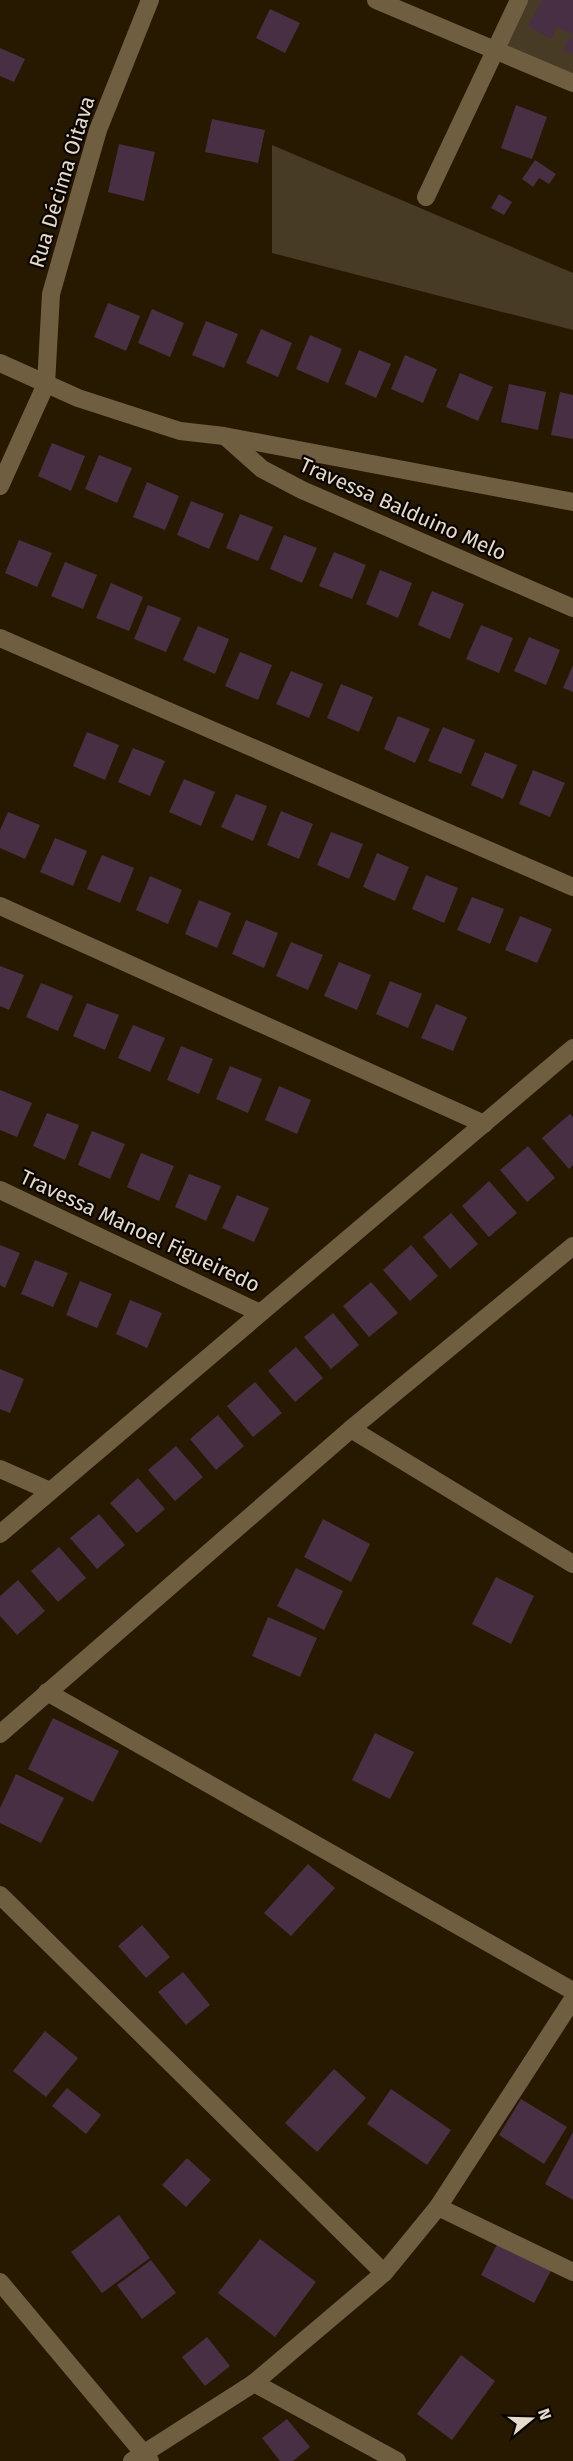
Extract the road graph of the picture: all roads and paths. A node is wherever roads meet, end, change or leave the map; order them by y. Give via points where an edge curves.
1 (150, 0) edge
2 (376, 0) edge
3 (519, 0) edge
4 (498, 49) junction
5 (573, 82) edge
6 (426, 197) dead end
7 (0, 363) edge
8 (46, 384) junction
9 (224, 436) junction
10 (0, 486) edge
11 (573, 502) edge
12 (573, 608) edge
13 (0, 638) edge
14 (573, 887) edge
15 (0, 906) edge
16 (573, 1048) edge
17 (484, 1124) junction
18 (0, 1190) edge
19 (573, 1246) edge
20 (260, 1313) junction
21 (351, 1429) junction
22 (0, 1469) edge
23 (50, 1491) junction
24 (0, 1534) edge
25 (573, 1564) edge
26 (47, 1692) junction
27 (0, 1734) edge
28 (0, 1895) edge
29 (573, 1991) edge
30 (573, 1999) edge
31 (438, 2207) junction
32 (573, 2272) edge
33 (384, 2273) junction
34 (0, 2282) edge
35 (254, 2383) junction
36 (142, 2458) edge
37 (397, 2461) edge

1 - 8 street, Rua Décima Oitava via 98,130 51,294
2 - 4 street
3 - 4 street
4 - 5 street
4 - 6 street
7 - 8 street
8 - 9 street via 180,431
8 - 10 street
9 - 11 street
9 - 12 street, Travessa Balduino Melo via 262,470 302,490
13 - 14 street
15 - 17 street
16 - 17 street
17 - 20 street
18 - 20 street, Travessa Manoel Figueiredo
19 - 21 street
20 - 23 street
21 - 25 street
21 - 26 street
22 - 23 street
23 - 24 street
26 - 27 street
26 - 29 street
28 - 33 street
30 - 31 street
31 - 32 street
31 - 33 street
33 - 35 street
34 - 36 street
35 - 36 street
35 - 37 street

